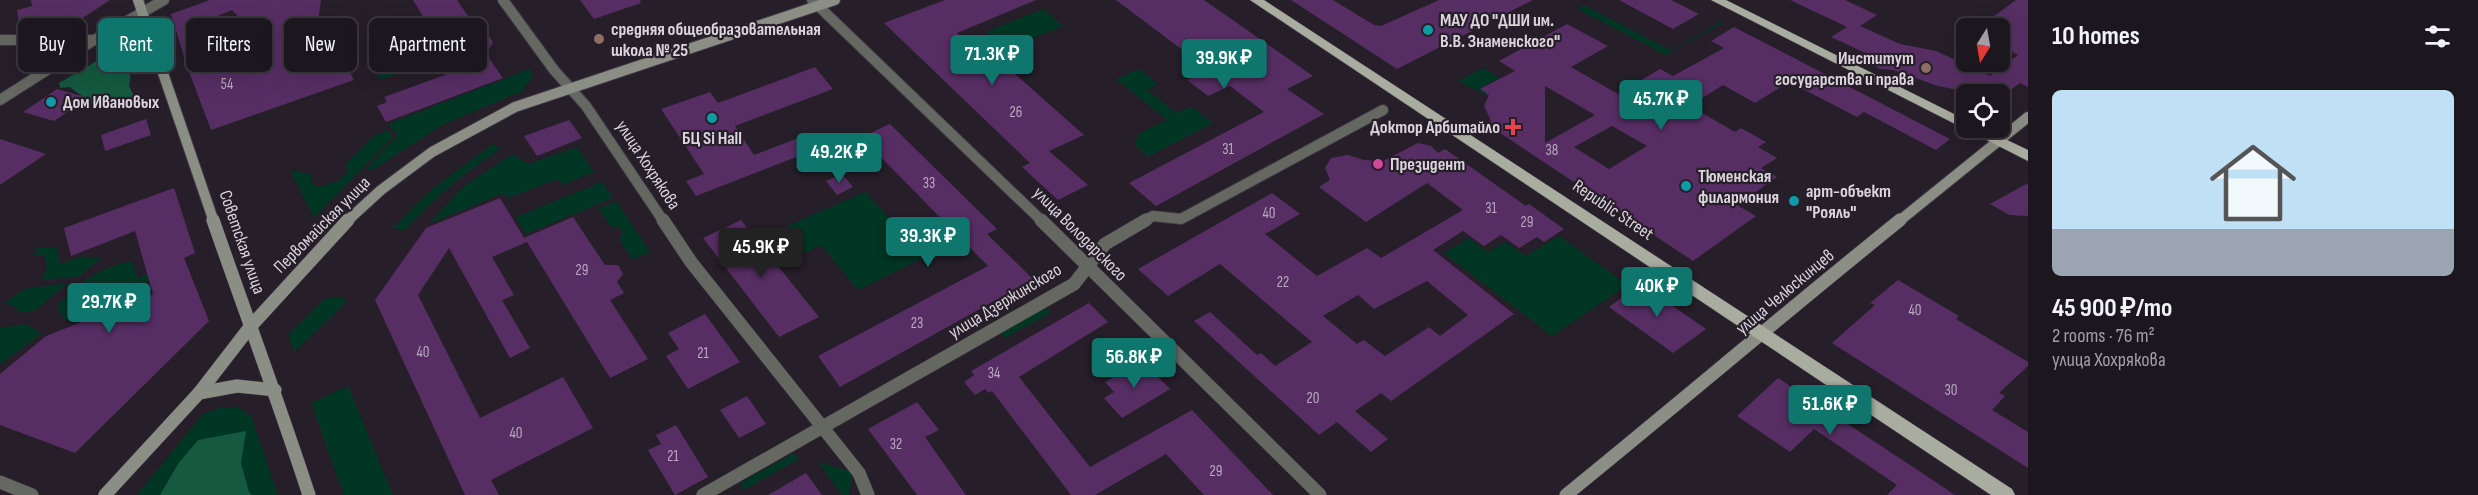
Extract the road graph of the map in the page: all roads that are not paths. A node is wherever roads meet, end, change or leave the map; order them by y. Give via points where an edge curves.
1 (138, 0) edge
2 (164, 0) edge
3 (503, 0) edge
4 (835, 0) edge
5 (1256, 0) edge
6 (1717, 0) edge
7 (815, 3) edge
8 (142, 12) junction
9 (0, 40) edge
10 (94, 40) junction
11 (569, 87) junction
12 (0, 100) edge
13 (1383, 110) dead end
14 (2028, 117) edge
15 (1956, 120) edge
16 (1992, 138) edge
17 (1998, 141) junction
18 (2028, 156) edge
19 (1087, 265) junction
20 (250, 327) junction
21 (1760, 334) junction
22 (275, 390) junction
23 (199, 393) junction
24 (821, 428) junction
25 (0, 482) edge
26 (32, 495) edge
27 (105, 495) edge
28 (309, 495) edge
29 (703, 495) edge
30 (868, 495) edge
31 (1320, 495) edge
32 (1566, 495) edge
33 (2006, 495) edge

1 - 8 street, Советская улица
2 - 8 street
3 - 11 street, улица Хохрякова
4 - 7 street, Первомайская улица
5 - 21 main road, Republic Street
6 - 15 main road
7 - 11 street, Первомайская улица
7 - 19 street, улица Володарского
8 - 10 street
8 - 20 street, Советская улица
9 - 10 street
10 - 12 street
11 - 20 street, Первомайская улица via 487,121 406,170 334,233
11 - 24 street, улица Хохрякова via 586,106 673,238
13 - 19 street, улица Дзержинского via 1181,219 1153,216 1105,244
14 - 17 street, улица Челюскинцев
16 - 17 main road
17 - 18 main road
17 - 21 street, улица Челюскинцев
19 - 24 street, улица Дзержинского via 1074,284
19 - 31 street, улица Володарского
20 - 22 street, Советская улица
20 - 23 street, Первомайская улица
21 - 32 street, улица Челюскинцев
21 - 33 main road, Republic Street
22 - 23 street via 235,385
22 - 28 street, Советская улица
23 - 27 street, Первомайская улица
24 - 29 street, улица Дзержинского
24 - 30 street, улица Хохрякова via 859,473
25 - 26 street

